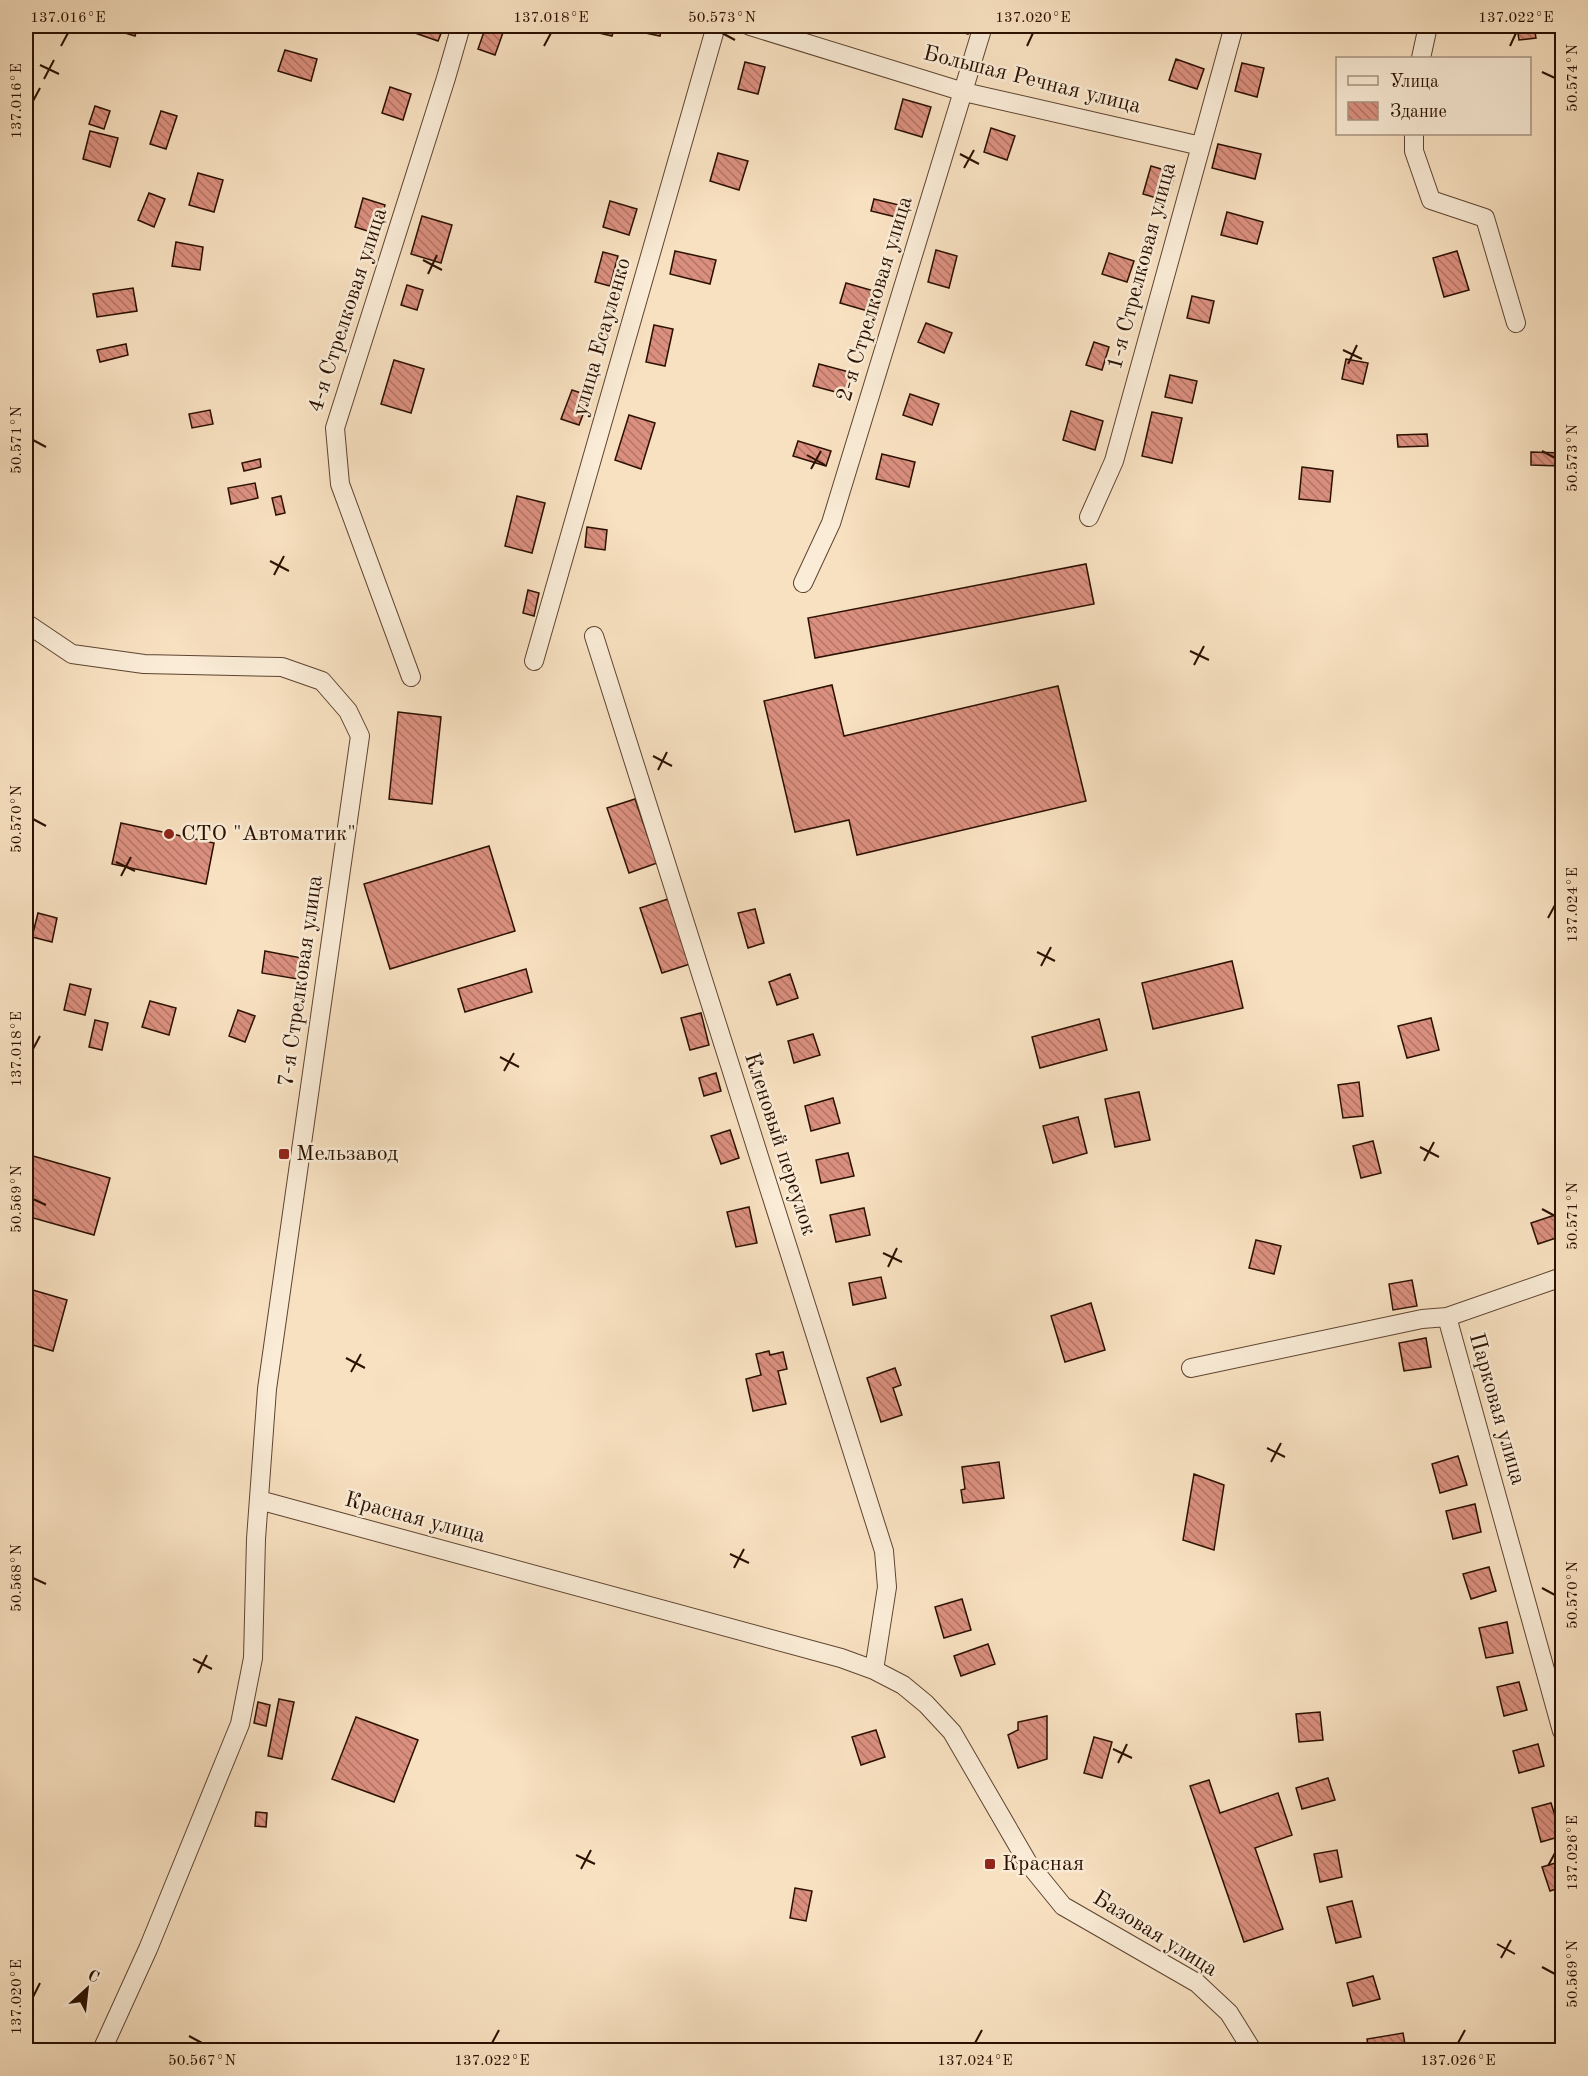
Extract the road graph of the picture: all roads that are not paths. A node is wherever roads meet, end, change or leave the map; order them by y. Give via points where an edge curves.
1 (461, 26) edge
2 (716, 26) edge
3 (750, 26) edge
4 (983, 26) edge
5 (1234, 26) edge
6 (1428, 26) edge
7 (1421, 57) edge
8 (964, 92) junction
9 (1414, 135) edge
10 (1201, 146) junction
11 (1516, 323) dead end
12 (1089, 517) dead end
13 (803, 583) dead end
14 (26, 623) edge
15 (594, 636) dead end
16 (534, 661) dead end
17 (411, 677) dead end
18 (1563, 1277) edge
19 (1447, 1317) junction
20 (1191, 1368) dead end
21 (259, 1500) junction
22 (874, 1670) junction
23 (1563, 1731) edge
24 (1028, 1863) joint
25 (102, 2050) edge
26 (1252, 2050) edge

1 - 17 street, 4-я Стрелковая улица via 335,428 340,484
2 - 16 street, улица Есауленко
3 - 8 street, Большая Речная улица
4 - 8 street, 2-я Стрелковая улица
5 - 10 street, 1-я Стрелковая улица
6 - 7 street
8 - 10 street, Большая Речная улица
8 - 13 street, 2-я Стрелковая улица via 831,523
9 - 11 street via 1414,151 1431,200 1485,218
10 - 12 street, 1-я Стрелковая улица via 1114,461
14 - 21 street, 7-я Стрелковая улица via 72,654 144,663 282,668 322,681 348,711 360,736 267,1389
15 - 22 street, Кленовый переулок via 884,1551 887,1587
18 - 19 street
19 - 20 street, Парковая улица via 1422,1318
19 - 23 street, Парковая улица
21 - 22 street, Красная улица via 830,1654
21 - 25 street via 253,1658 240,1724
22 - 24 street, Красная улица via 903,1685 952,1731
24 - 26 street, Базовая улица via 1063,1906 1197,1983 1228,2013

